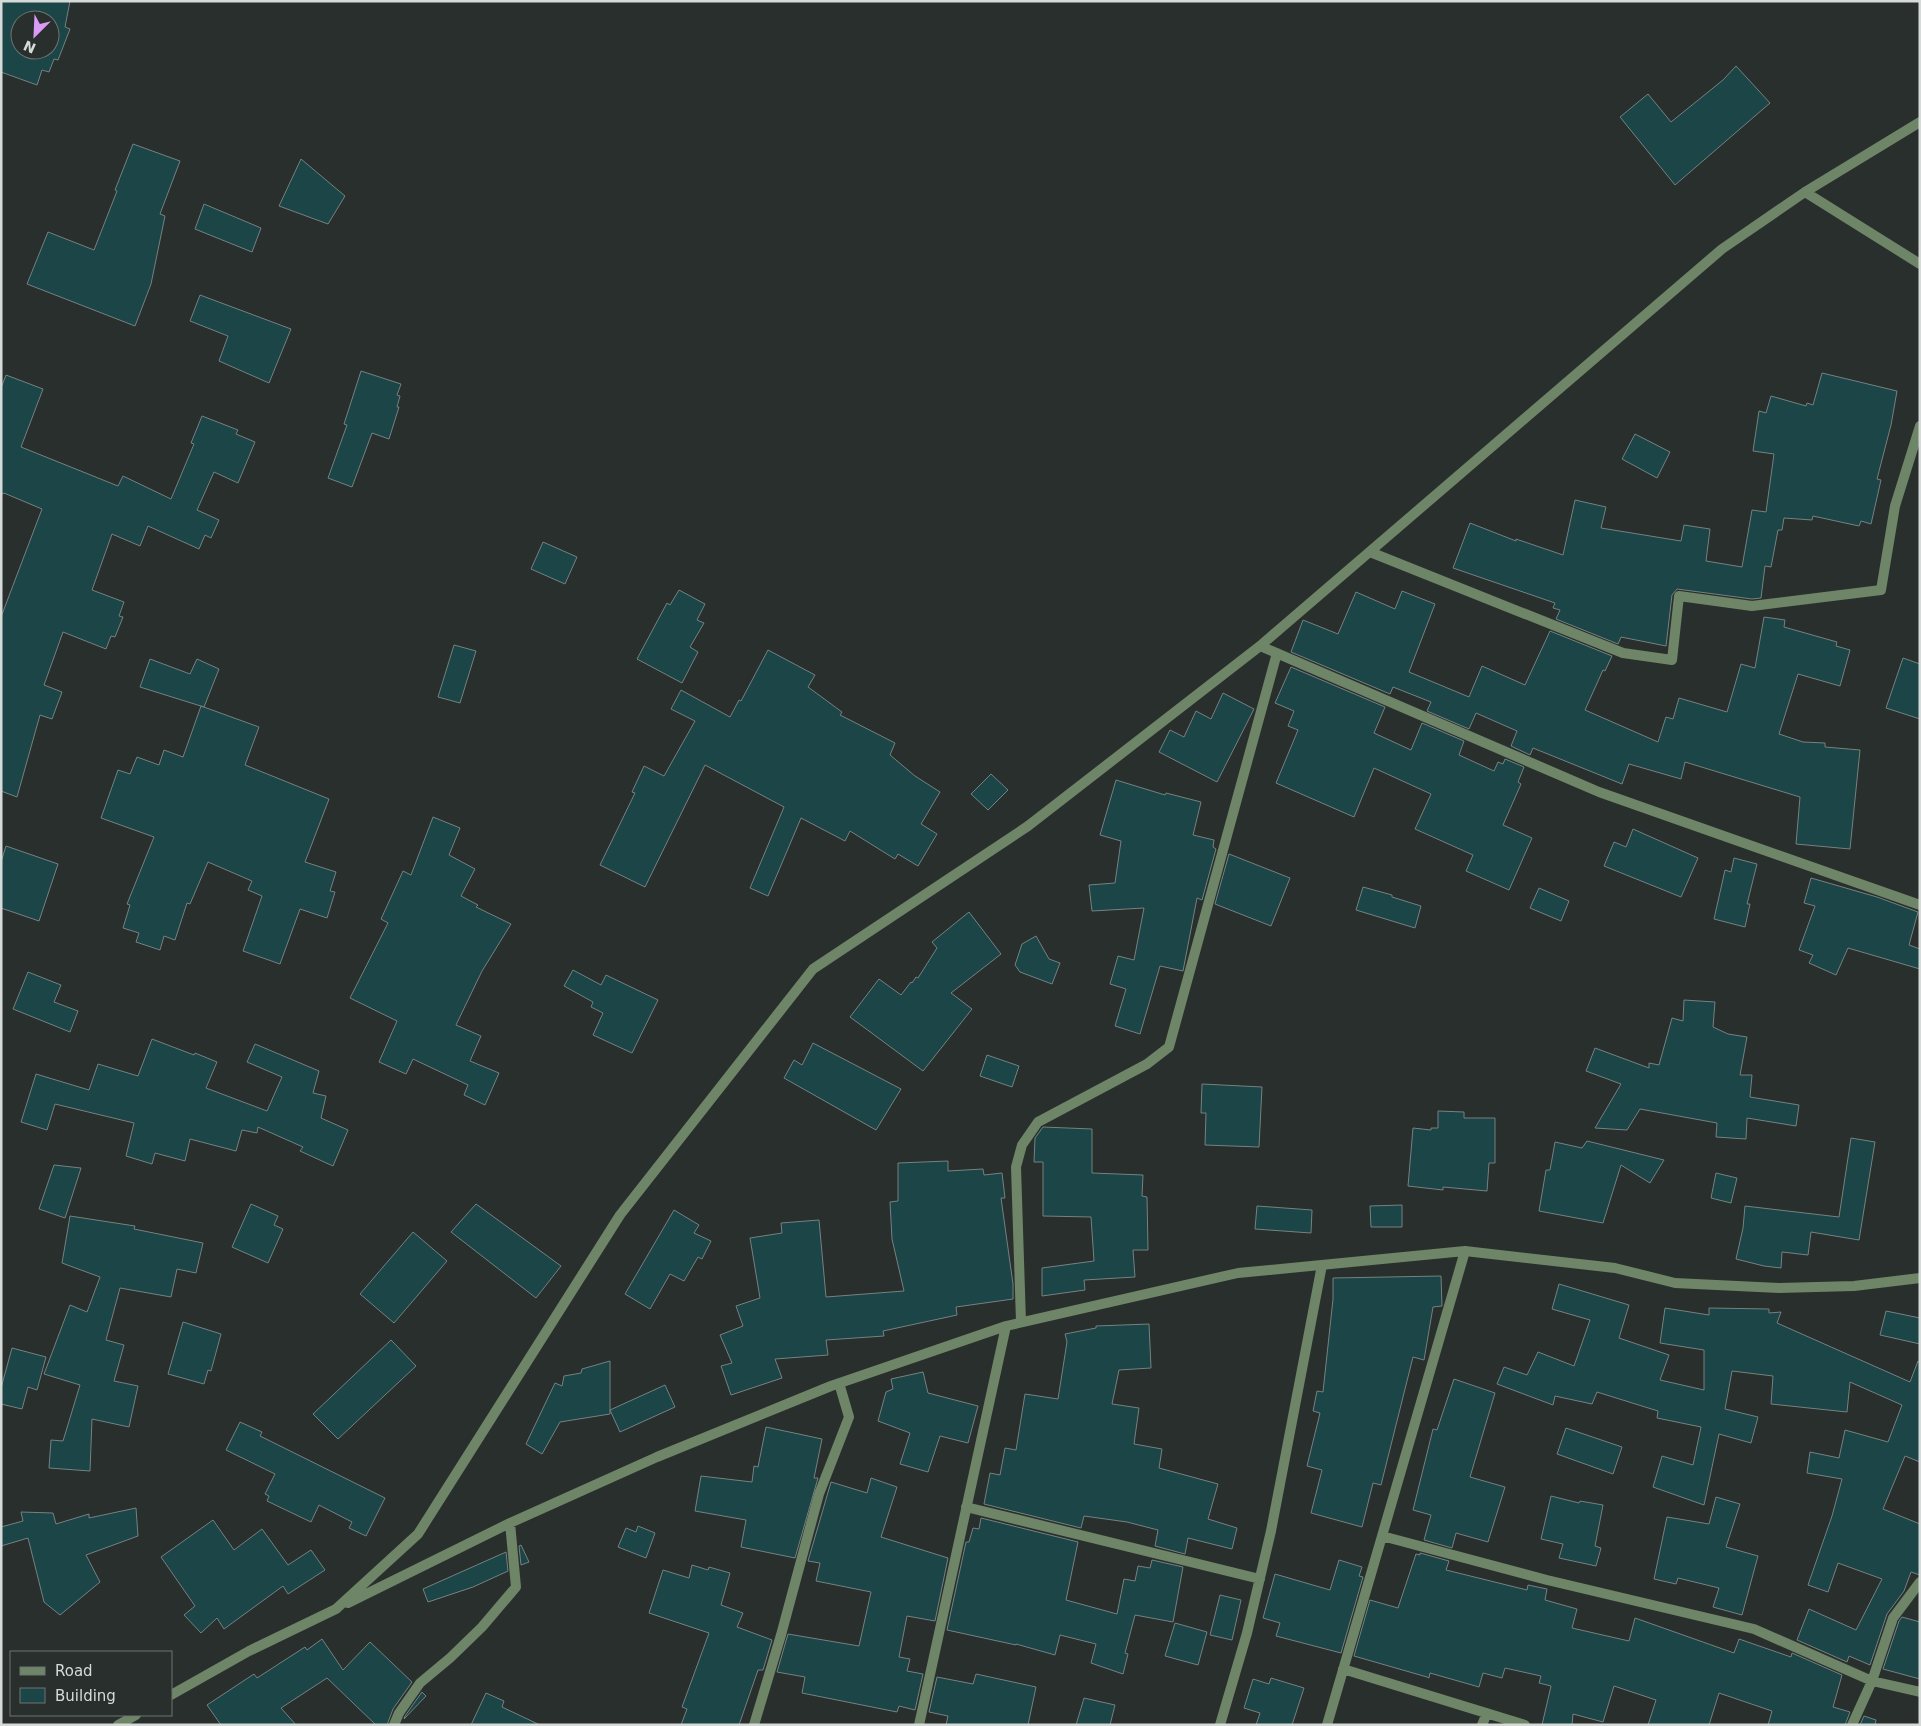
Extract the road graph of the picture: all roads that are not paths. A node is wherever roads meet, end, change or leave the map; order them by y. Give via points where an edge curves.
1 (1920, 122) edge
2 (1804, 192) junction
3 (1920, 264) edge
4 (1920, 426) edge
5 (1370, 552) junction
6 (1260, 646) junction
7 (1277, 653) junction
8 (1920, 905) edge
9 (1466, 1251) junction
10 (1322, 1264) junction
11 (1920, 1278) edge
12 (1021, 1322) junction
13 (1006, 1326) junction
14 (840, 1383) junction
15 (966, 1507) junction
16 (510, 1523) junction
17 (1382, 1536) junction
18 (1260, 1579) junction
19 (1920, 1582) edge
20 (336, 1609) junction
21 (1343, 1669) junction
22 (1872, 1681) junction
23 (1920, 1692) edge
24 (172, 1694) edge
25 (1487, 1713) junction
26 (134, 1716) edge
27 (118, 1725) edge
28 (394, 1725) edge
29 (754, 1725) edge
30 (919, 1725) edge
31 (1220, 1725) edge
32 (1327, 1725) edge
33 (1482, 1725) edge
34 (1525, 1725) edge
35 (1852, 1725) edge

1 - 2 street
2 - 3 street
2 - 5 street via 1722,249
4 - 5 street via 1895,506 1881,590 1752,606 1679,596 1672,660 1623,653
5 - 6 street
6 - 7 street
6 - 20 street via 1028,826 812,969 620,1215 418,1534
7 - 8 street via 1599,792
7 - 12 street via 1170,1047 1147,1064 1038,1122 1022,1145 1016,1167
9 - 10 street
9 - 11 street via 1615,1268 1674,1283 1854,1286
9 - 17 street
10 - 12 street via 1238,1273
10 - 18 street
12 - 13 street
13 - 14 street
13 - 15 street
14 - 16 street via 657,1457
14 - 29 street via 849,1417 819,1494 782,1636
15 - 18 street
15 - 30 street
16 - 20 street
16 - 28 street via 516,1587 475,1633 420,1683 398,1713
17 - 21 street
17 - 22 street via 1754,1630
18 - 31 street
19 - 22 street via 1893,1618
20 - 24 street via 249,1651
21 - 25 street
21 - 32 street
22 - 23 street
22 - 35 street
25 - 33 street
25 - 34 street
26 - 27 street

